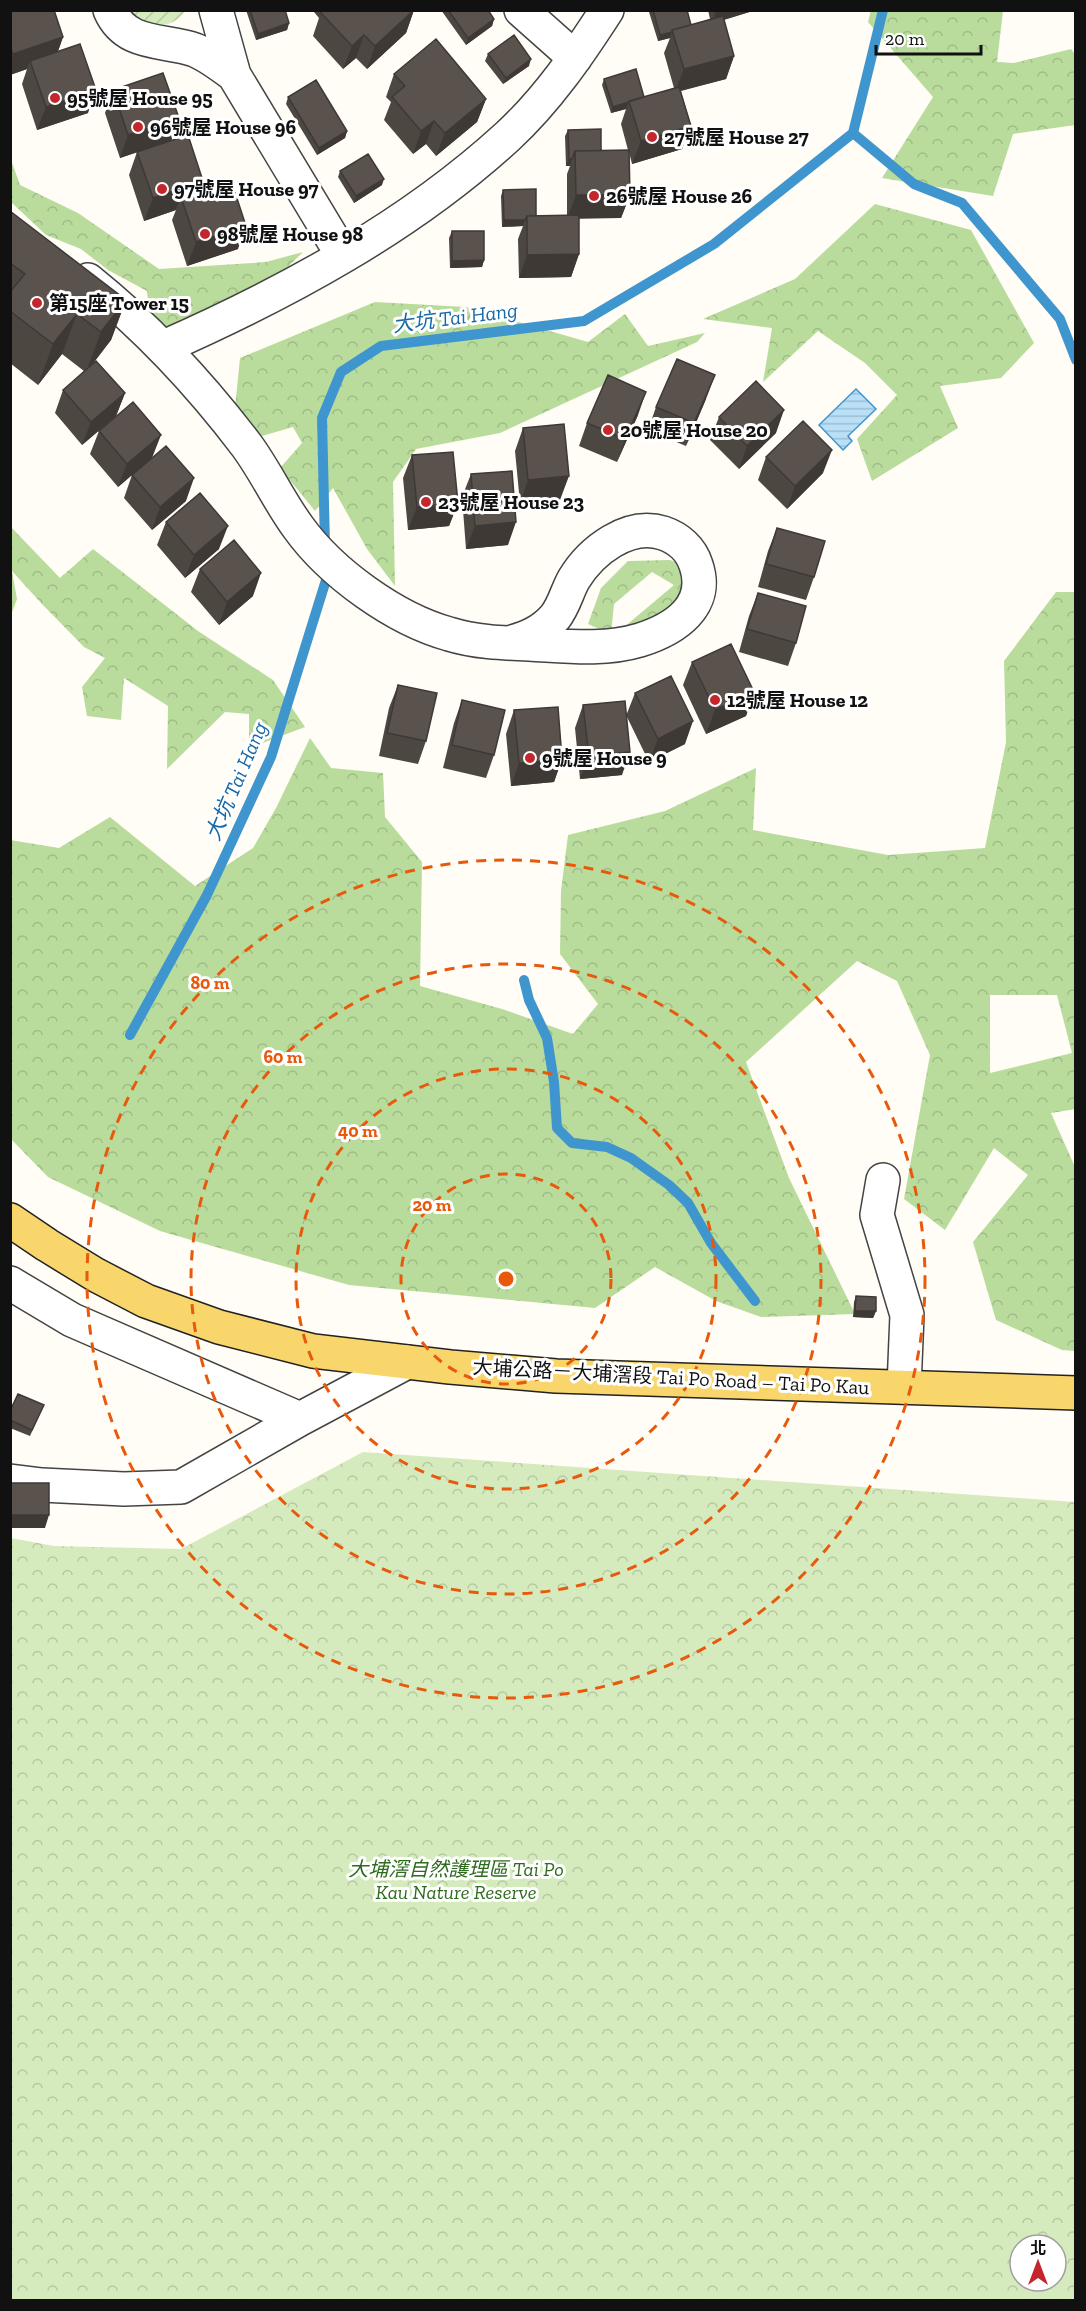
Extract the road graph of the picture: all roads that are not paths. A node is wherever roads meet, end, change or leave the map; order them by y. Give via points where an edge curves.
1 (110, 10) edge
2 (216, 10) edge
3 (521, 10) edge
4 (607, 10) edge
5 (575, 58) junction
6 (234, 75) junction
7 (343, 256) junction
8 (65, 261) edge
9 (164, 347) junction
10 (509, 643) junction
11 (883, 1180) dead end
12 (10, 1220) edge
13 (10, 1283) edge
14 (407, 1362) junction
15 (904, 1387) junction
16 (1076, 1393) edge
17 (300, 1419) junction
18 (10, 1481) edge

1 - 6 lane via 123,29 136,38 195,51
2 - 6 lane
3 - 5 lane
4 - 5 lane
5 - 7 lane via 510,134 467,171
6 - 7 lane
7 - 9 lane
8 - 9 lane
9 - 10 lane via 212,400 249,448 298,527 330,562 393,610 420,624 468,639
10 - 10 lane via 543,629 556,616 581,568 601,549 627,534 658,531 686,547 695,560 699,573 696,601 689,613 667,628 621,645 600,648
11 - 15 lane via 877,1215 908,1315
12 - 14 main road, 大埔公路－大埔滘段 Tai Po Road – Tai Po Kau via 96,1275 146,1301 208,1323 313,1351
13 - 17 lane via 72,1320
14 - 15 main road, 大埔公路－大埔滘段 Tai Po Road – Tai Po Kau via 556,1376
14 - 17 lane
15 - 16 main road, 大埔公路－大埔滘段 Tai Po Road – Tai Po Kau
17 - 18 lane via 182,1487 112,1488

